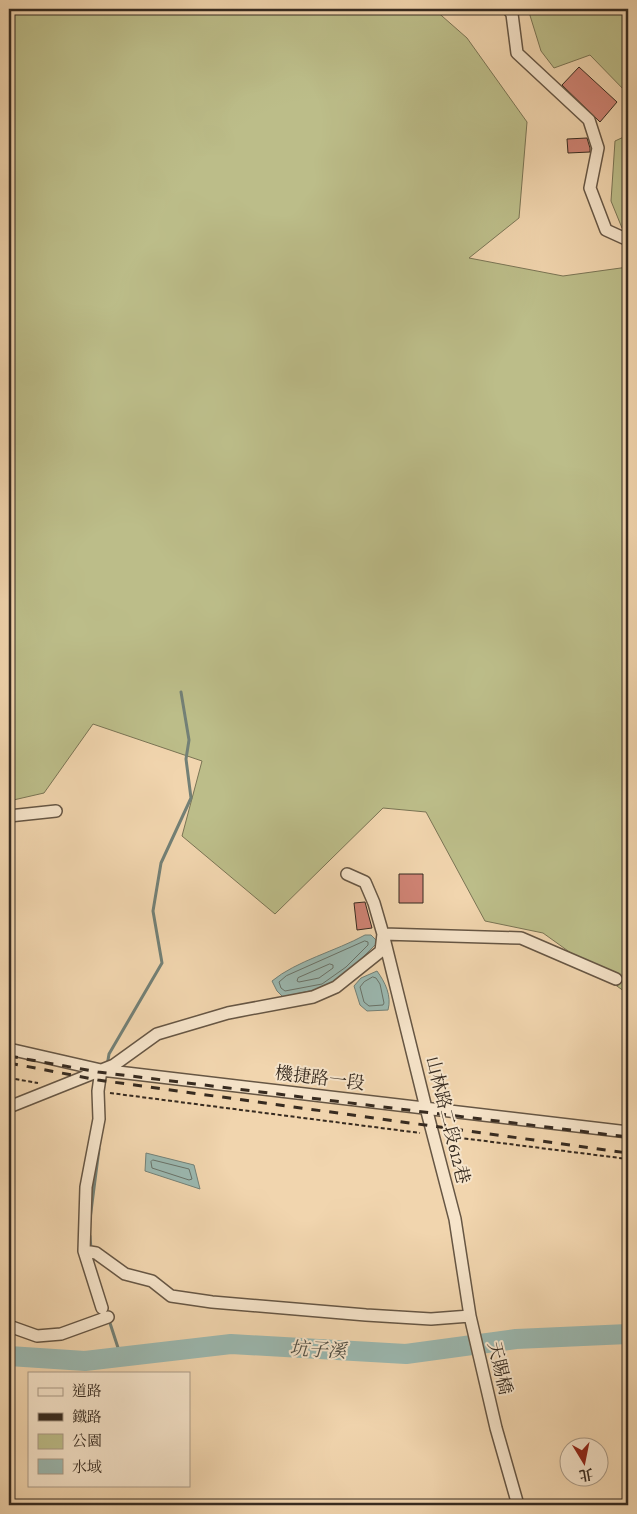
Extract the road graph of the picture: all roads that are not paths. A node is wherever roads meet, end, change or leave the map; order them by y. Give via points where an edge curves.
1 (508, 9) edge
2 (628, 240) edge
3 (56, 811) dead end
4 (9, 816) edge
5 (347, 874) dead end
6 (383, 934) junction
7 (616, 979) dead end
8 (9, 1048) edge
9 (107, 1069) junction
10 (9, 1107) edge
11 (426, 1108) junction
12 (628, 1132) edge
13 (84, 1251) junction
14 (470, 1316) junction
15 (9, 1326) edge
16 (518, 1505) edge

1 - 2 street via 512,14 517,53 589,120 598,148 590,188 606,230
3 - 4 street
5 - 6 street, 山林路二段612巷 via 365,882
6 - 7 street via 521,938
6 - 9 street via 381,951 336,987 313,996 228,1014 157,1034
6 - 11 street, 山林路二段612巷
8 - 9 street, 機捷路一段
9 - 10 street
9 - 11 street, 機捷路一段
9 - 13 street via 98,1091 99,1119 86,1187
11 - 12 street, 機捷路一段
11 - 14 street, 山林路二段612巷 via 456,1219
13 - 14 street via 96,1253 126,1274 152,1281 171,1296 366,1316 430,1319
13 - 15 street via 105,1313 61,1334 36,1336
14 - 16 street, 天賜橋

